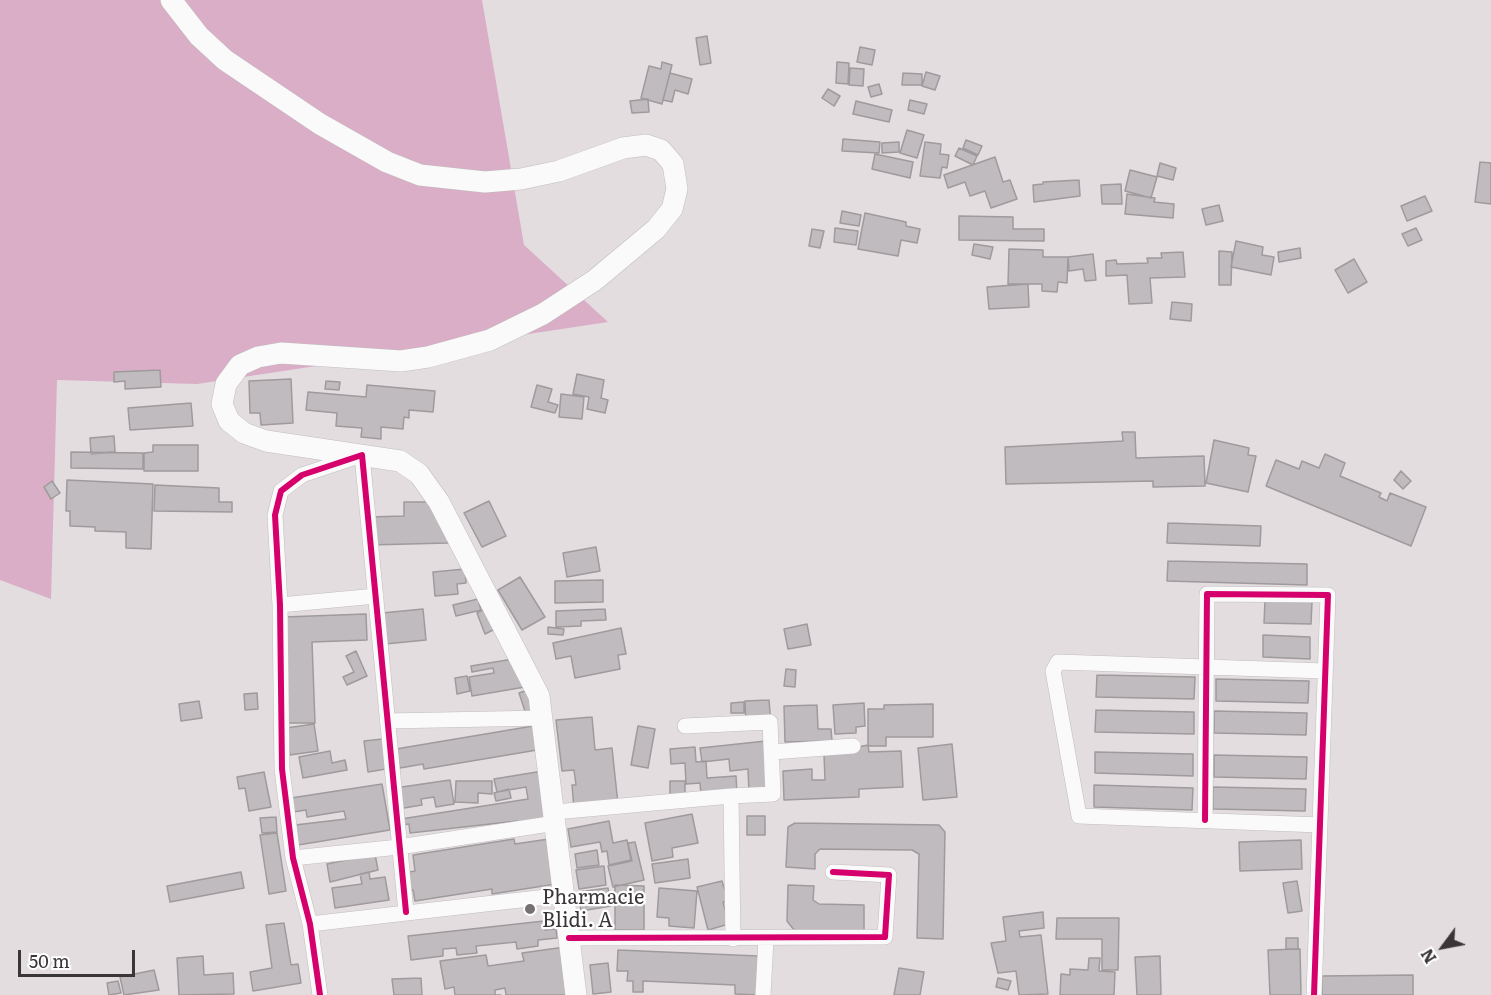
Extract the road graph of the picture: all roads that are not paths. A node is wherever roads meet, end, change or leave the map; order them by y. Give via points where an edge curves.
1 (171, 0) edge
2 (362, 455) junction
3 (376, 596) junction
4 (280, 605) junction
5 (1206, 667) junction
6 (1325, 671) junction
7 (544, 718) junction
8 (387, 721) junction
9 (685, 726) dead end
10 (853, 746) dead end
11 (772, 752) junction
12 (731, 796) junction
13 (555, 818) junction
14 (1205, 820) junction
15 (1320, 825) junction
16 (399, 847) junction
17 (293, 858) junction
18 (833, 872) dead end
19 (564, 895) junction
20 (406, 912) junction
21 (310, 924) junction
22 (569, 938) junction
23 (733, 939) junction
24 (766, 939) junction
25 (320, 995) edge
26 (576, 995) edge
27 (763, 995) edge
28 (1314, 995) edge

1 - 2 main road via 199,36 225,60 320,124 387,162 420,175 485,182 521,179 645,144 661,150 673,164 676,189 672,208 656,229 595,280 543,314 490,340 454,352 401,361 281,353 258,357 240,365 226,384 222,404 229,421 244,433 266,441
2 - 3 street
2 - 4 street via 302,476 281,491 275,515
2 - 7 main road via 400,461 419,474 439,502 539,696
3 - 4 street
3 - 8 street
4 - 17 street via 282,769
5 - 6 street
5 - 6 street via 1207,594 1328,595
5 - 14 street
5 - 14 street via 1058,662 1053,671 1079,816
6 - 15 street
7 - 8 street
7 - 13 main road
8 - 16 street
9 - 11 street via 770,722
10 - 11 street
11 - 12 street via 773,794
12 - 13 street
12 - 23 street
13 - 16 street
13 - 19 main road
14 - 15 street
15 - 28 street
16 - 17 street
16 - 20 street
17 - 21 street
18 - 24 street via 890,875 885,937
19 - 20 street
19 - 22 main road
20 - 21 street
21 - 25 street
22 - 23 street
22 - 26 main road
23 - 24 street
24 - 27 street

